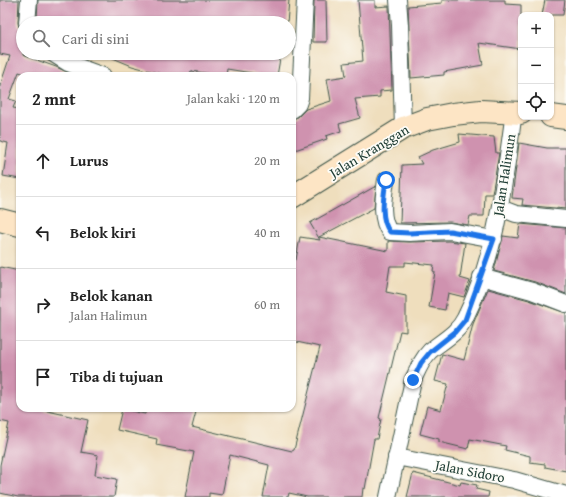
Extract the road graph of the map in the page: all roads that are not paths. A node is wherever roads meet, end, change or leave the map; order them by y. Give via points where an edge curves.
1 (29, 0) edge
2 (305, 0) edge
3 (398, 0) edge
4 (28, 16) edge
5 (63, 60) edge
6 (92, 72) edge
7 (296, 106) edge
8 (517, 113) edge
9 (554, 116) edge
10 (566, 118) edge
11 (403, 128) junction
12 (386, 180) dead end
13 (296, 195) edge
14 (500, 208) junction
15 (566, 219) edge
16 (0, 220) edge
17 (16, 224) edge
18 (494, 239) junction
19 (482, 277) junction
20 (566, 304) edge
21 (396, 457) junction
22 (566, 495) edge
23 (388, 497) edge

1 - 4 street
2 - 7 street via 300,98
3 - 11 street
5 - 6 street
8 - 11 main road, Jalan Kranggan via 481,111 452,114 427,119
8 - 14 street, Jalan Halimun
9 - 10 main road
11 - 13 main road, Jalan Kranggan
12 - 18 street via 383,213 384,223 390,232 450,231
14 - 15 street via 516,214
14 - 18 street, Jalan Halimun
16 - 17 main road
18 - 19 street, Jalan Halimun
19 - 20 street
19 - 21 street, Jalan Halimun via 465,320 421,363 413,380
21 - 22 street, Jalan Sidoro via 514,480
21 - 23 street, Jalan Halimun

